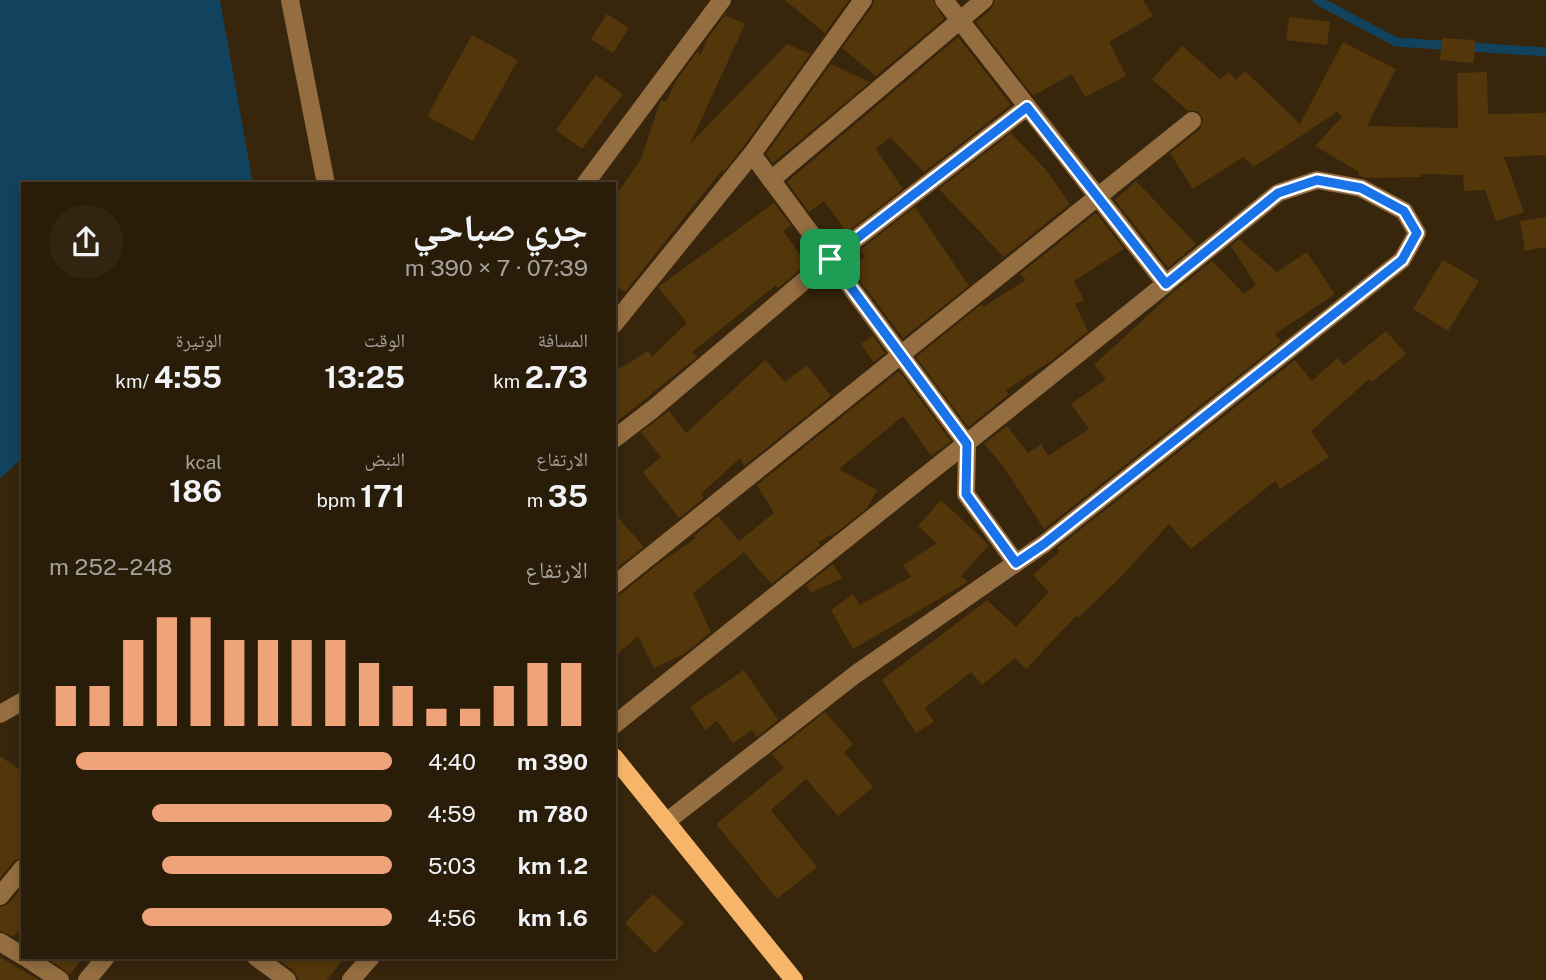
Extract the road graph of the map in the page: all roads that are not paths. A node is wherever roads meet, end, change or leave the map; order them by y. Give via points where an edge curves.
1 (290, 0) edge
2 (722, 0) edge
3 (863, 0) edge
4 (944, 0) edge
5 (984, 0) edge
6 (961, 22) junction
7 (1027, 107) junction
8 (1192, 121) dead end
9 (752, 153) junction
10 (771, 180) junction
11 (326, 182) edge
12 (586, 182) edge
13 (1098, 198) junction
14 (830, 259) junction
15 (1166, 284) junction
16 (616, 322) edge
17 (901, 355) junction
18 (616, 437) edge
19 (967, 444) junction
20 (1016, 563) junction
21 (616, 583) edge
22 (21, 702) edge
23 (0, 714) edge
24 (616, 723) edge
25 (616, 760) edge
26 (666, 822) junction
27 (21, 870) edge
28 (0, 896) edge
29 (0, 942) edge
30 (21, 955) edge
31 (27, 959) edge
32 (104, 959) edge
33 (259, 959) edge
34 (369, 959) edge
35 (60, 980) edge
36 (87, 980) edge
37 (287, 980) edge
38 (351, 980) edge
39 (794, 980) edge

1 - 11 street
2 - 12 street
3 - 9 street
4 - 6 street
5 - 6 street
6 - 7 street
6 - 10 street
7 - 13 street
7 - 14 street
8 - 13 street
9 - 10 street
9 - 16 street
10 - 14 street
13 - 15 street
13 - 17 street
14 - 17 street
14 - 18 street
15 - 19 street
15 - 20 street via 1278,193 1317,180 1361,188 1404,211 1417,233 1402,260
17 - 19 street
17 - 21 street
19 - 20 street via 966,494
19 - 24 street
20 - 26 street via 856,674
22 - 23 street
25 - 26 main road
26 - 39 main road
27 - 28 street
29 - 30 street
31 - 35 street
32 - 36 street
33 - 37 street
34 - 38 street

